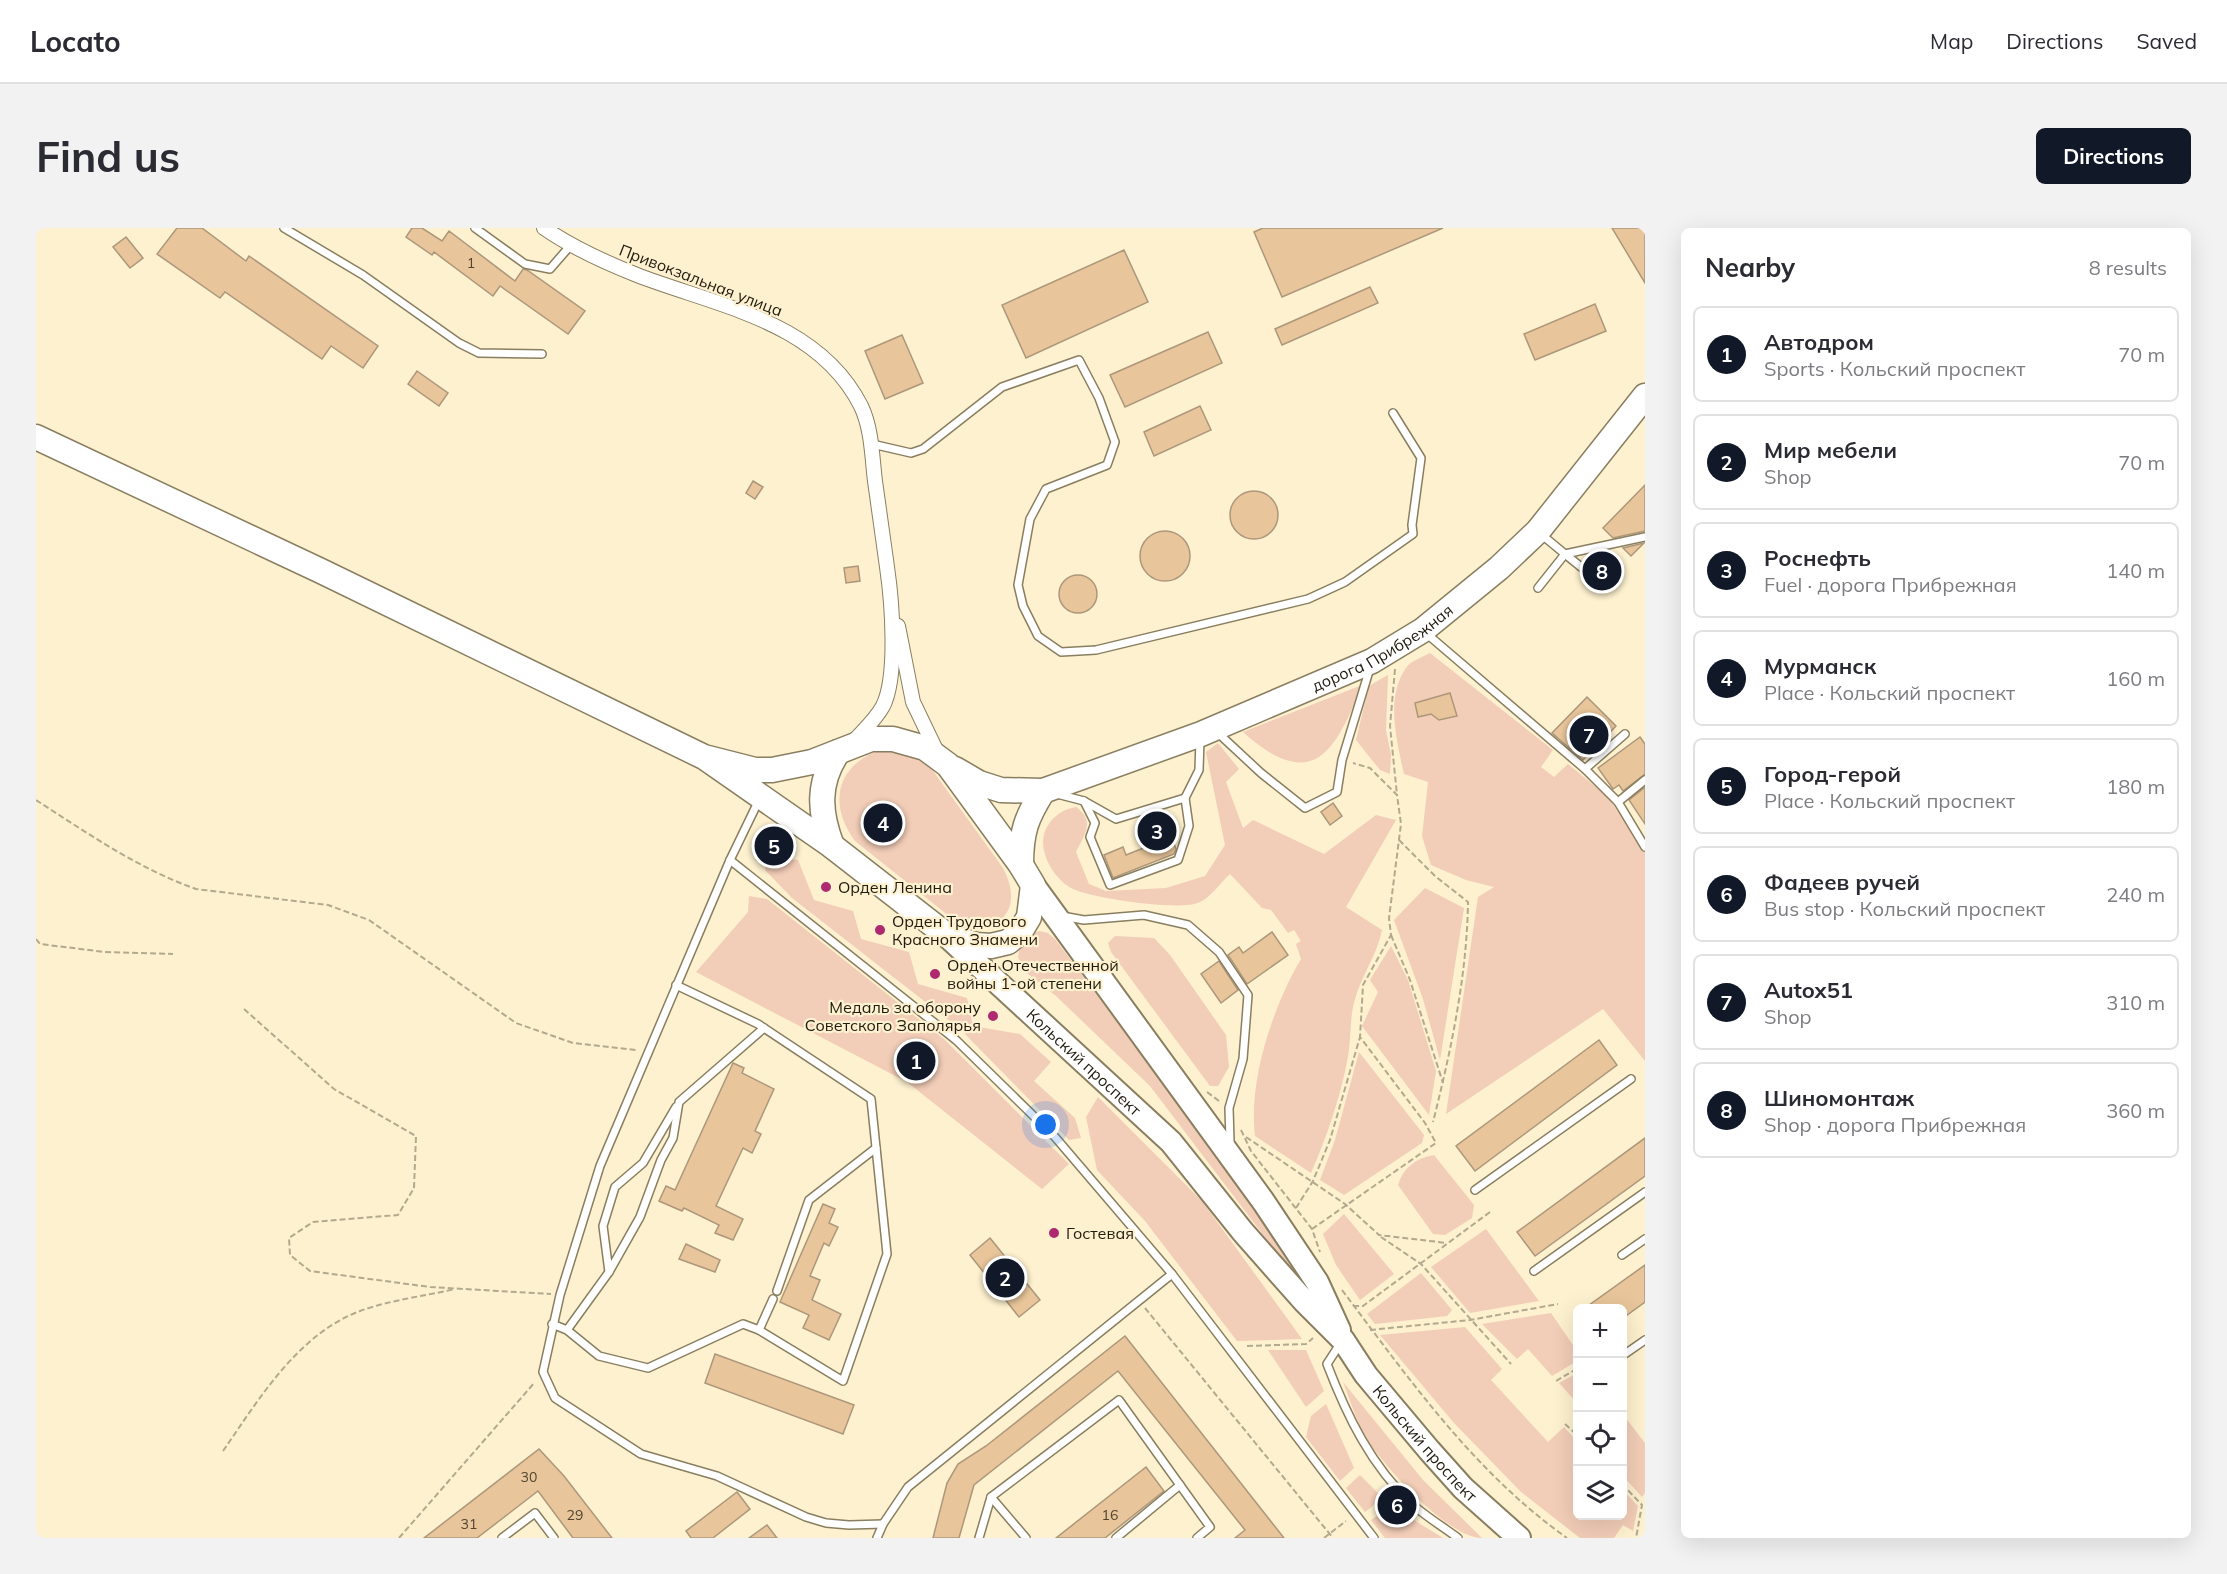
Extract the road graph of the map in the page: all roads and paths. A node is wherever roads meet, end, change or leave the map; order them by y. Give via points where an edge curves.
1 (284, 228) edge
2 (475, 228) edge
3 (544, 228) edge
4 (570, 246) junction
5 (542, 354) dead end
6 (1645, 396) edge
7 (1393, 413) dead end
8 (36, 437) edge
9 (872, 444) junction
10 (1538, 531) junction
11 (1645, 537) edge
12 (1564, 554) junction
13 (890, 583) junction
14 (1602, 584) dead end
15 (1538, 588) dead end
16 (1423, 630) junction
17 (1372, 661) junction
18 (1398, 665) dead end
19 (1207, 732) junction
20 (1625, 734) dead end
21 (844, 749) junction
22 (704, 757) junction
23 (1342, 760) junction
24 (944, 761) junction
25 (1585, 769) junction
26 (1645, 780) edge
27 (1042, 791) junction
28 (1397, 795) junction
29 (760, 797) junction
30 (1185, 798) junction
31 (36, 800) edge
32 (1084, 801) junction
33 (1618, 802) junction
34 (1399, 840) junction
35 (1644, 843) edge
36 (832, 846) junction
37 (730, 860) junction
38 (1021, 865) junction
39 (1033, 885) junction
40 (1056, 915) junction
41 (945, 934) junction
42 (1391, 935) junction
43 (36, 939) edge
44 (172, 954) dead end
45 (676, 985) junction
46 (244, 1009) dead end
47 (764, 1028) junction
48 (1360, 1037) junction
49 (648, 1052) junction
50 (1631, 1079) dead end
51 (1443, 1083) junction
52 (1202, 1089) dead end
53 (679, 1102) junction
54 (1230, 1115) junction
55 (1433, 1122) dead end
56 (1246, 1137) junction
57 (876, 1148) junction
58 (1235, 1161) junction
59 (1313, 1181) junction
60 (1475, 1190) dead end
61 (1645, 1192) edge
62 (1346, 1204) junction
63 (1296, 1208) junction
64 (1490, 1212) dead end
65 (1312, 1229) junction
66 (1378, 1235) junction
67 (1645, 1239) edge
68 (1447, 1243) junction
69 (1622, 1255) dead end
70 (1324, 1261) dead end
71 (1422, 1264) junction
72 (1534, 1271) dead end
73 (609, 1272) junction
74 (1172, 1274) junction
75 (458, 1288) junction
76 (1341, 1288) dead end
77 (777, 1291) dead end
78 (560, 1295) junction
79 (773, 1299) dead end
80 (1138, 1301) junction
81 (1558, 1304) dead end
82 (1354, 1306) junction
83 (1470, 1320) junction
84 (552, 1324) junction
85 (1336, 1328) junction
86 (567, 1330) junction
87 (759, 1330) junction
88 (1370, 1330) junction
89 (1645, 1340) edge
90 (1247, 1346) dead end
91 (1627, 1353) edge
92 (1510, 1364) dead end
93 (1573, 1371) edge
94 (543, 1372) junction
95 (1556, 1381) dead end
96 (1565, 1424) dead end
97 (1573, 1431) edge
98 (223, 1451) dead end
99 (1180, 1485) junction
100 (1627, 1488) edge
101 (991, 1497) junction
102 (1645, 1501) edge
103 (1642, 1505) junction
104 (1356, 1514) junction
105 (883, 1524) junction
106 (1330, 1533) junction
107 (399, 1538) edge
108 (502, 1538) edge
109 (554, 1538) edge
110 (877, 1538) edge
111 (979, 1538) edge
112 (1026, 1538) edge
113 (1116, 1538) edge
114 (1197, 1538) edge
115 (1324, 1538) edge
116 (1333, 1538) edge
117 (1374, 1538) edge
118 (1458, 1538) edge
119 (1519, 1538) edge
120 (1567, 1538) edge
121 (1636, 1538) edge

1 - 5 lane via 363,275 479,353
2 - 4 lane via 525,264 550,270
3 - 4 street, Привокзальная улица
4 - 9 street, Привокзальная улица via 784,329 826,359 841,376 862,407
6 - 10 highway, дорога Прибрежная
7 - 9 lane via 1421,458 1413,534 1345,582 1308,599 1096,650 1061,652 1038,636 1023,606 1018,585 1030,519 1046,489 1107,465 1115,442 1099,398 1079,360 1002,387 923,449 911,453
8 - 22 highway
9 - 13 street, Привокзальная улица
10 - 12 lane
10 - 16 highway, дорога Прибрежная
11 - 12 lane
12 - 14 lane
12 - 15 lane
13 - 21 street via 891,677 883,705
13 - 24 street via 913,702 929,741
16 - 17 highway, дорога Прибрежная
16 - 25 lane
17 - 19 highway, дорога Прибрежная
17 - 23 lane
18 - 28 path via 1391,689 1390,726
19 - 23 lane via 1305,808 1337,792
19 - 27 highway, дорога Прибрежная
19 - 30 lane via 1199,770
20 - 25 lane
21 - 22 highway via 812,762 772,770
21 - 24 highway via 871,739 892,739 925,748
21 - 36 highway via 829,765 821,803
22 - 29 highway, Кольский проспект
23 - 28 path via 1370,768
24 - 27 highway via 979,783 1001,790
24 - 38 highway, Кольский проспект
25 - 33 lane
26 - 33 lane
27 - 32 lane
27 - 38 highway via 1027,817 1021,838
28 - 34 path
29 - 36 highway, Кольский проспект
29 - 37 lane
30 - 32 lane via 1116,819
30 - 32 lane via 1189,826 1178,860 1110,885 1090,837 1095,823
31 - 49 path via 106,845 180,884 328,905 369,920 516,1023 573,1043
33 - 35 lane
34 - 42 path via 1389,918
34 - 51 path via 1468,902 1468,938
36 - 41 highway, Кольский проспект
37 - 45 lane
37 - 74 lane via 956,1040 1055,1137
38 - 39 highway, Кольский проспект
39 - 40 main road, Кольский проспект
39 - 41 highway via 1029,916 1020,932 1008,942 976,945
40 - 54 lane via 1084,920 1144,915 1188,925 1218,952 1248,995 1243,1059 1228,1108
40 - 58 main road, Кольский проспект
41 - 85 main road, Кольский проспект via 1171,1142 1243,1232
42 - 48 path via 1363,985
42 - 51 path via 1410,980
43 - 44 path via 40,944 105,952
45 - 47 lane
45 - 49 lane
46 - 75 path via 334,1089 416,1136 414,1188 398,1215 313,1222 289,1238 290,1255 310,1271
47 - 53 lane
47 - 57 lane via 871,1099
48 - 59 path via 1330,1140
48 - 62 path via 1436,1143
49 - 78 lane via 600,1166
50 - 60 lane
51 - 55 path
52 - 54 path via 1214,1095
53 - 73 lane via 673,1138 660,1160 640,1217
53 - 73 lane via 643,1163 615,1187 603,1226
54 - 56 path
54 - 58 lane via 1229,1137
56 - 59 path
56 - 63 path via 1251,1151
57 - 77 lane via 809,1200
57 - 87 lane via 887,1254 843,1380
58 - 85 main road, Кольский проспект via 1317,1282
59 - 62 path
59 - 63 path
61 - 72 lane
62 - 65 path
62 - 66 path
63 - 65 path
64 - 68 path
65 - 70 path
66 - 68 path
66 - 71 path
67 - 69 lane
68 - 71 path
71 - 82 path via 1363,1306
71 - 83 path
73 - 86 lane
74 - 80 lane
74 - 104 lane
75 - 78 path
75 - 98 path via 360,1311 321,1333 272,1380
76 - 82 path
78 - 84 lane
79 - 87 lane
80 - 105 lane via 908,1486
80 - 106 path
81 - 83 path
82 - 85 path
82 - 88 path
83 - 88 path
83 - 92 path
84 - 86 lane
84 - 94 lane
85 - 90 path via 1306,1344
85 - 118 lane via 1327,1364 1345,1413 1402,1494
85 - 119 main road, Кольский проспект via 1384,1398 1456,1481
86 - 87 lane via 598,1356 648,1368 743,1324
88 - 120 path via 1463,1447
89 - 91 lane
93 - 95 path
94 - 105 lane via 555,1398 641,1454 717,1476 826,1523
94 - 107 path
96 - 97 path
99 - 101 lane via 1119,1400
99 - 113 lane
99 - 114 lane via 1210,1527
100 - 103 path
101 - 111 lane
101 - 112 lane
102 - 103 path
103 - 121 path
104 - 106 path
104 - 117 lane
105 - 110 lane
106 - 115 path
106 - 116 path
108 - 109 lane via 535,1513

